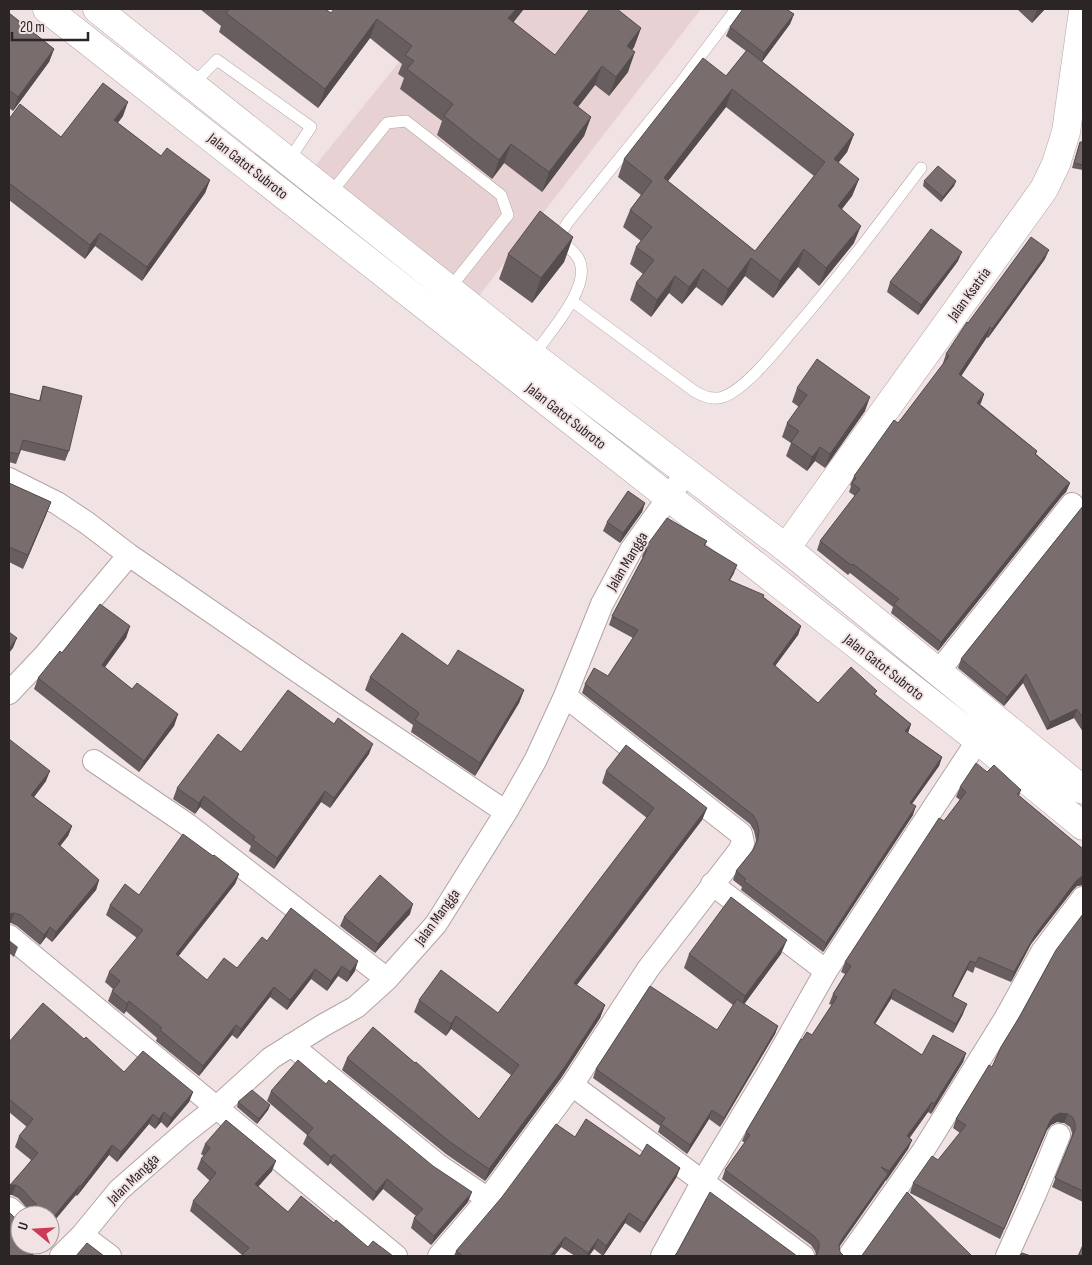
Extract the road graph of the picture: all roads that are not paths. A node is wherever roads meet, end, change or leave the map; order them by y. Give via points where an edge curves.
1 (48, 9) edge
2 (97, 9) edge
3 (736, 9) edge
4 (1083, 11) edge
5 (192, 84) junction
6 (289, 160) junction
7 (921, 168) dead end
8 (330, 194) junction
9 (384, 237) junction
10 (365, 258) junction
11 (450, 288) junction
12 (572, 301) junction
13 (533, 356) junction
14 (686, 473) junction
15 (9, 479) edge
16 (668, 496) junction
17 (1072, 504) dead end
18 (786, 548) junction
19 (128, 555) junction
20 (938, 672) junction
21 (9, 693) edge
22 (565, 696) junction
23 (995, 718) junction
24 (978, 740) junction
25 (94, 761) dead end
26 (1083, 790) edge
27 (506, 812) junction
28 (1083, 826) edge
29 (712, 884) junction
30 (1083, 898) edge
31 (9, 936) edge
32 (826, 971) junction
33 (387, 980) junction
34 (291, 1045) junction
35 (572, 1085) junction
36 (216, 1108) junction
37 (1059, 1135) dead end
38 (703, 1181) junction
39 (488, 1199) junction
40 (82, 1235) junction
41 (60, 1250) edge
42 (110, 1256) edge
43 (396, 1256) edge
44 (439, 1256) edge
45 (662, 1256) edge
46 (803, 1256) edge
47 (850, 1256) edge
48 (1007, 1256) edge

1 - 10 street, Jalan Gatot Subroto
2 - 5 street, Jalan Gatot Subroto
3 - 12 lane via 563,230 562,241 581,265 581,280
4 - 18 street, Jalan Ksatria via 1066,132 1044,189
5 - 6 street, Jalan Gatot Subroto
5 - 6 lane via 217,60 311,127
6 - 8 street, Jalan Gatot Subroto
7 - 12 lane via 832,286 767,362 739,387 722,397 709,397 694,391
8 - 9 street, Jalan Gatot Subroto
8 - 11 lane via 387,123 406,121 493,189 500,195 508,215
9 - 10 street
9 - 11 street, Jalan Gatot Subroto
10 - 16 street, Jalan Gatot Subroto
11 - 13 street, Jalan Gatot Subroto
12 - 13 lane
13 - 14 street, Jalan Gatot Subroto
14 - 16 street, Jalan Mangga
14 - 18 street, Jalan Gatot Subroto
15 - 19 street via 57,503
16 - 22 street, Jalan Mangga via 631,550 602,604
16 - 24 street, Jalan Gatot Subroto
17 - 20 street
18 - 20 street, Jalan Gatot Subroto
19 - 21 street
19 - 27 street
20 - 23 street, Jalan Gatot Subroto
22 - 27 street, Jalan Mangga via 535,761
22 - 29 street via 740,834 743,843 739,851
23 - 24 street
23 - 26 street, Jalan Gatot Subroto
24 - 28 street, Jalan Gatot Subroto
24 - 32 street
25 - 33 street via 188,825
27 - 33 street, Jalan Mangga via 436,924
29 - 32 street
29 - 35 street via 648,969
30 - 47 street via 1042,952 1005,1019 923,1151
31 - 36 street
32 - 38 street
33 - 34 street, Jalan Mangga via 356,1006
34 - 36 street, Jalan Mangga via 271,1058
34 - 39 street via 438,1165
35 - 38 street
35 - 39 street
36 - 40 street, Jalan Mangga via 119,1190
36 - 43 street
37 - 48 street
38 - 45 street
38 - 46 street
39 - 44 street
40 - 41 street, Jalan Mangga
40 - 42 street

